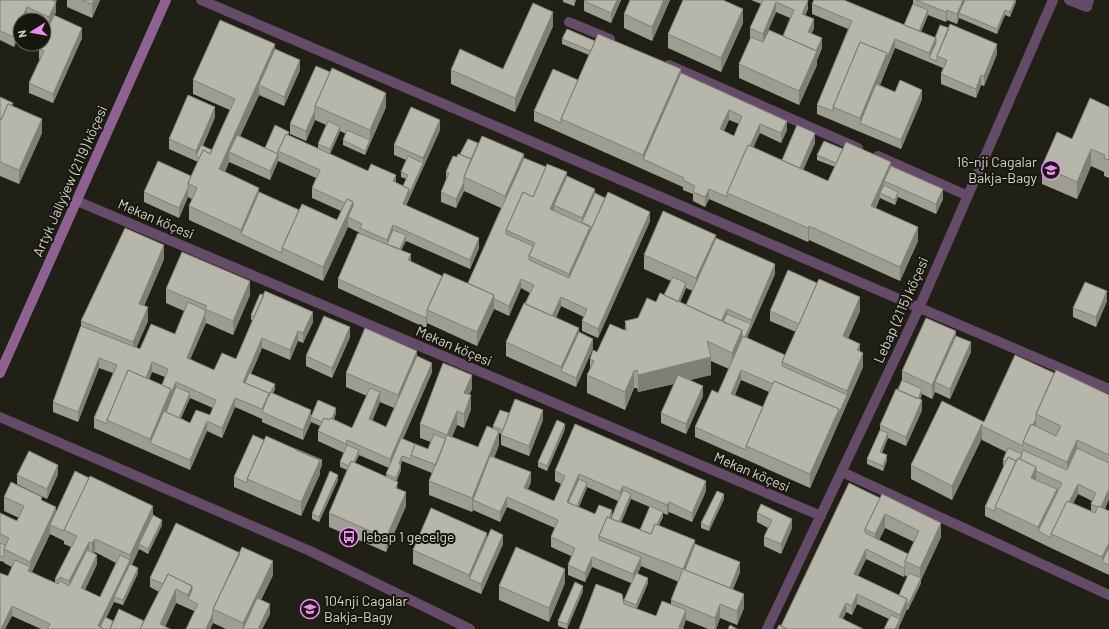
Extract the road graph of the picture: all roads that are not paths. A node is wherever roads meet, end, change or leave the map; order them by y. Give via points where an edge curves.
1 (166, 0) edge
2 (201, 0) edge
3 (1053, 0) edge
4 (1069, 0) edge
5 (1088, 3) edge
6 (569, 22) dead end
7 (620, 44) edge
8 (656, 60) edge
9 (968, 196) junction
10 (76, 201) junction
11 (919, 308) junction
12 (0, 373) edge
13 (1109, 389) edge
14 (0, 417) edge
15 (842, 472) junction
16 (821, 516) junction
17 (1109, 596) edge
18 (470, 629) edge
19 (767, 629) edge

1 - 10 street, Artyk Jallyýew (2119) köçesi
2 - 11 street
3 - 9 street, Lebap (2115) köçesi
4 - 5 street
6 - 7 street
8 - 9 street
9 - 11 street, Lebap (2115) köçesi
10 - 12 street, Artyk Jallyýew (2119) köçesi
10 - 16 street, Mekan köçesi
11 - 13 street
11 - 15 street, Lebap (2115) köçesi
14 - 18 street via 310,551
15 - 16 street, Lebap (2115) köçesi
15 - 17 street
16 - 19 street, Lebap (2115) köçesi

